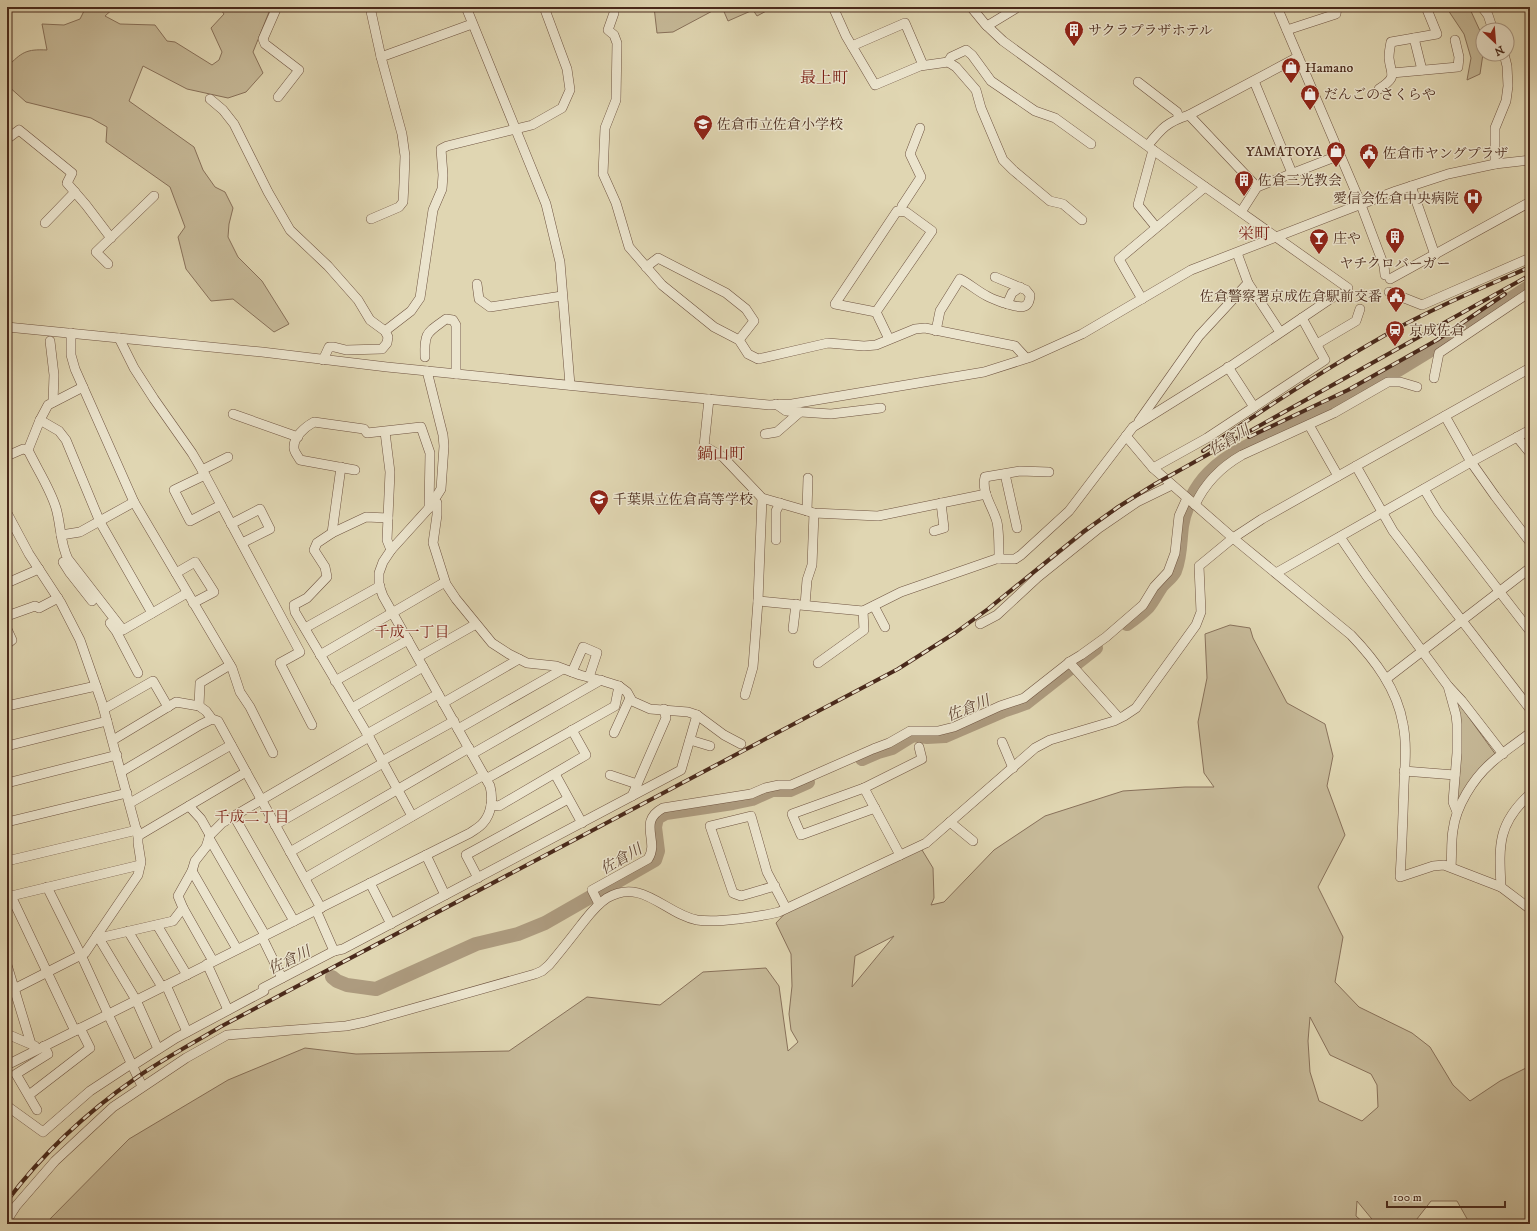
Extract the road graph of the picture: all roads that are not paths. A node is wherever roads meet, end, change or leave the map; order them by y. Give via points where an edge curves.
1 (277, 7) edge
2 (370, 7) edge
3 (466, 7) edge
4 (544, 7) edge
5 (614, 7) edge
6 (833, 7) edge
7 (971, 7) edge
8 (1277, 7) edge
9 (1337, 7) edge
10 (1426, 7) edge
11 (1482, 7) edge
12 (1015, 9) dead end
13 (1491, 22) edge
14 (472, 24) junction
15 (987, 26) junction
16 (1287, 30) junction
17 (1414, 38) junction
18 (1455, 40) dead end
19 (852, 46) junction
20 (381, 57) junction
21 (1298, 58) junction
22 (948, 62) junction
23 (1506, 62) edge
24 (923, 66) junction
25 (1422, 70) junction
26 (1392, 73) junction
27 (1254, 81) junction
28 (1138, 82) dead end
29 (1379, 89) dead end
30 (278, 97) dead end
31 (210, 99) dead end
32 (1189, 115) junction
33 (1179, 118) junction
34 (920, 128) dead end
35 (516, 129) junction
36 (7, 140) edge
37 (1091, 144) dead end
38 (1150, 147) junction
39 (1340, 155) junction
40 (1530, 160) edge
41 (1496, 164) junction
42 (1292, 173) junction
43 (1205, 186) junction
44 (1411, 186) junction
45 (1257, 187) junction
46 (75, 192) junction
47 (154, 196) dead end
48 (1530, 202) edge
49 (1361, 204) junction
50 (900, 211) junction
51 (1241, 212) junction
52 (371, 219) dead end
53 (1082, 220) dead end
54 (45, 223) dead end
55 (1156, 228) junction
56 (1276, 237) junction
57 (111, 238) junction
58 (1237, 252) junction
59 (1434, 255) junction
60 (1530, 258) edge
61 (108, 264) dead end
62 (646, 267) junction
63 (995, 277) dead end
64 (1248, 283) junction
65 (477, 284) dead end
66 (1020, 287) junction
67 (1389, 292) dead end
68 (1530, 292) edge
69 (562, 296) junction
70 (1142, 299) junction
71 (1007, 304) junction
72 (1360, 309) dead end
73 (876, 312) junction
74 (1302, 318) junction
75 (7, 327) edge
76 (936, 330) junction
77 (385, 331) junction
78 (1280, 332) junction
79 (71, 333) junction
80 (119, 338) junction
81 (889, 339) junction
82 (739, 340) junction
83 (50, 341) dead end
84 (1317, 344) junction
85 (425, 357) dead end
86 (1026, 358) junction
87 (323, 360) junction
88 (1228, 367) junction
89 (1530, 368) edge
90 (427, 371) junction
91 (456, 374) junction
92 (1434, 378) dead end
93 (570, 385) junction
94 (83, 387) junction
95 (1417, 387) dead end
96 (709, 399) junction
97 (53, 402) junction
98 (776, 404) junction
99 (1254, 407) junction
100 (881, 408) dead end
101 (800, 412) junction
102 (233, 414) dead end
103 (1445, 416) junction
104 (40, 420) junction
105 (1309, 424) junction
106 (1136, 426) junction
107 (1530, 430) edge
108 (385, 432) junction
109 (765, 434) dead end
110 (1126, 436) junction
111 (298, 437) junction
112 (1517, 437) junction
113 (28, 450) junction
114 (1530, 453) edge
115 (7, 456) edge
116 (228, 457) dead end
117 (1472, 462) junction
118 (1356, 466) junction
119 (341, 467) junction
120 (1153, 468) junction
121 (355, 470) dead end
122 (204, 472) junction
123 (1049, 472) dead end
124 (1005, 474) junction
125 (1338, 476) junction
126 (808, 478) dead end
127 (1172, 485) junction
128 (1424, 489) junction
129 (986, 494) junction
130 (762, 498) junction
131 (1187, 498) junction
132 (134, 502) junction
133 (780, 503) junction
134 (940, 503) junction
135 (1195, 504) junction
136 (221, 505) junction
137 (431, 505) junction
138 (811, 512) junction
139 (7, 513) edge
140 (1382, 513) junction
141 (388, 518) junction
142 (100, 522) junction
143 (232, 524) junction
144 (1017, 528) dead end
145 (934, 531) dead end
146 (332, 533) junction
147 (61, 535) junction
148 (1340, 537) junction
149 (1233, 538) junction
150 (776, 540) dead end
151 (1530, 542) edge
152 (242, 543) junction
153 (391, 550) junction
154 (67, 558) junction
155 (999, 559) junction
156 (1530, 568) edge
157 (39, 569) junction
158 (1276, 572) junction
159 (176, 573) junction
160 (445, 582) junction
161 (7, 583) edge
162 (380, 586) junction
163 (1500, 592) junction
164 (187, 593) junction
165 (58, 598) junction
166 (758, 601) junction
167 (193, 603) junction
168 (801, 605) junction
169 (874, 606) junction
170 (863, 611) junction
171 (152, 613) junction
172 (392, 613) junction
173 (7, 616) edge
174 (1462, 621) junction
175 (476, 624) junction
176 (980, 624) dead end
177 (884, 627) dead end
178 (305, 628) junction
179 (7, 629) edge
180 (794, 629) dead end
181 (1530, 631) edge
182 (408, 640) junction
183 (7, 644) edge
184 (1422, 651) junction
185 (320, 655) junction
186 (418, 657) junction
187 (519, 659) junction
188 (1069, 662) junction
189 (818, 663) dead end
190 (230, 665) junction
191 (423, 667) junction
192 (568, 670) junction
193 (138, 673) dead end
194 (589, 678) junction
195 (1386, 679) junction
196 (601, 680) junction
197 (335, 681) junction
198 (96, 686) junction
199 (619, 686) junction
200 (1448, 686) junction
201 (438, 694) junction
202 (745, 695) dead end
203 (630, 698) junction
204 (7, 701) edge
205 (443, 703) junction
206 (7, 706) edge
207 (199, 706) junction
208 (168, 707) junction
209 (352, 708) junction
210 (104, 709) junction
211 (664, 709) junction
212 (1530, 709) edge
213 (697, 715) junction
214 (1119, 718) junction
215 (212, 719) junction
216 (107, 721) junction
217 (312, 725) dead end
218 (456, 725) junction
219 (572, 730) junction
220 (614, 733) dead end
221 (1530, 733) edge
222 (368, 736) junction
223 (112, 740) junction
224 (690, 740) junction
225 (1002, 742) dead end
226 (741, 744) dead end
227 (231, 745) junction
228 (7, 746) edge
229 (710, 746) dead end
230 (919, 747) dead end
231 (470, 751) junction
232 (273, 753) dead end
233 (1503, 754) junction
234 (117, 755) junction
235 (382, 762) junction
236 (1013, 768) junction
237 (1404, 771) junction
238 (121, 772) junction
239 (246, 772) junction
240 (555, 774) junction
241 (1455, 774) junction
242 (610, 775) dead end
243 (485, 777) junction
244 (7, 783) edge
245 (638, 784) junction
246 (864, 788) junction
247 (398, 789) junction
248 (127, 793) junction
249 (1530, 795) edge
250 (632, 796) junction
251 (568, 799) junction
252 (261, 800) junction
253 (130, 803) junction
254 (492, 805) junction
255 (189, 806) junction
256 (875, 808) junction
257 (1457, 812) junction
258 (234, 816) junction
259 (412, 816) junction
260 (7, 822) edge
261 (950, 822) junction
262 (582, 823) junction
263 (275, 825) junction
264 (138, 833) junction
265 (210, 836) junction
266 (973, 840) dead end
267 (290, 852) junction
268 (426, 855) junction
269 (900, 855) junction
270 (7, 861) edge
271 (140, 865) junction
272 (1451, 867) junction
273 (192, 871) junction
274 (305, 878) junction
275 (478, 878) junction
276 (370, 883) junction
277 (775, 886) junction
278 (48, 887) junction
279 (1501, 887) junction
280 (445, 895) junction
281 (9, 896) edge
282 (599, 904) junction
283 (182, 908) junction
284 (786, 908) junction
285 (318, 909) junction
286 (1530, 909) edge
287 (294, 921) junction
288 (391, 924) junction
289 (157, 925) junction
290 (128, 931) junction
291 (98, 936) junction
292 (264, 936) junction
293 (237, 949) junction
294 (334, 951) junction
295 (81, 955) junction
296 (210, 963) junction
297 (7, 965) edge
298 (48, 972) junction
299 (187, 975) junction
300 (282, 978) junction
301 (164, 986) junction
302 (14, 989) junction
303 (136, 1000) junction
304 (228, 1010) junction
305 (108, 1014) junction
306 (77, 1029) junction
307 (187, 1032) junction
308 (7, 1034) edge
309 (38, 1046) junction
310 (158, 1049) junction
311 (7, 1065) edge
312 (132, 1065) junction
313 (142, 1086) junction
314 (28, 1095) junction
315 (7, 1106) edge
316 (37, 1110) dead end
317 (7, 1220) edge

1 - 30 street via 263,39 265,44 299,70
2 - 20 street
3 - 14 street
4 - 35 street via 567,69 570,90 562,108 532,124
5 - 62 street via 608,30 614,35 617,43 616,100 605,128 603,174 616,203 629,247
6 - 19 street
7 - 15 street
8 - 16 street
9 - 16 street via 1336,14
10 - 17 street via 1437,34
11 - 13 street
12 - 15 street
14 - 20 street
14 - 35 street
15 - 38 street via 1003,41
16 - 21 street
17 - 25 street
17 - 26 street via 1390,42 1389,58
18 - 25 street via 1459,57 1458,67
19 - 24 street via 875,85
19 - 24 street via 904,23
20 - 52 street via 402,134 405,156 403,202 399,207
21 - 27 street
21 - 39 street
22 - 24 street
22 - 37 street via 966,50 991,81 1035,111 1055,118
22 - 53 street via 956,67 976,90 1003,160 1050,201 1063,204
23 - 41 street via 1506,101 1495,128
25 - 26 street
26 - 29 street via 1392,77
27 - 32 street
27 - 42 street
28 - 33 street via 1178,112
31 - 77 street via 234,124 290,230 328,266 358,300 370,320
32 - 33 street
32 - 45 street
33 - 38 street via 1163,127
34 - 50 street via 910,154 921,177
35 - 69 street via 546,204 560,262
35 - 77 street via 441,149 444,175 442,189 433,210 420,298 411,311
36 - 46 street via 19,130 72,173 67,183
38 - 43 street
38 - 55 street via 1138,205
39 - 42 street
39 - 49 street
40 - 41 street
41 - 44 street via 1448,174
42 - 45 street
43 - 51 street
43 - 55 street
44 - 49 street
44 - 59 street
45 - 51 street
46 - 54 street
46 - 57 street
47 - 57 street
48 - 59 street
49 - 56 street
49 - 59 street via 1388,277
50 - 73 street via 906,212 932,231
50 - 73 street via 897,211 834,304
51 - 56 street
55 - 70 street via 1119,259
56 - 58 street
56 - 74 street via 1347,291 1336,295
57 - 61 street via 96,252
58 - 64 street
58 - 70 street via 1191,270
60 - 67 street via 1422,305
62 - 82 street via 662,285 714,327
62 - 82 street via 658,258 726,293 746,309 754,321
63 - 66 street
64 - 78 street
64 - 106 street via 1199,336
65 - 69 street via 479,299 490,307
66 - 71 street via 1012,293
66 - 71 street via 1030,295 1030,300 1020,307
68 - 92 street via 1439,354
69 - 93 street
70 - 86 street via 1082,334
71 - 76 street via 987,297 960,279 940,311
72 - 84 street via 1356,321
73 - 81 street
74 - 78 street
74 - 84 street
75 - 79 street
76 - 81 street via 915,329
76 - 86 street via 1015,346
77 - 87 street via 388,337 387,344 382,349 346,350 329,347
78 - 88 street
79 - 80 street
79 - 94 street via 71,355
80 - 87 street
80 - 122 street via 134,368
81 - 82 street via 876,345 864,346 828,342 758,359 748,354
83 - 97 street via 54,375
84 - 99 street via 1324,360
85 - 91 street via 424,343 427,333 446,319 453,320 456,325
86 - 98 street via 984,372 799,403
87 - 90 street
88 - 99 street
88 - 106 street
89 - 103 street
90 - 91 street
90 - 137 street via 444,446 441,489
91 - 93 street
93 - 96 street
94 - 97 street
94 - 132 street
95 - 105 street via 1400,382 1388,382 1334,413
96 - 98 street
96 - 130 street via 704,446 724,457
97 - 104 street via 48,405
98 - 101 street via 786,411
99 - 120 street via 1207,438
100 - 101 street via 831,414
101 - 109 street via 777,432
102 - 111 street
103 - 117 street
103 - 118 street
104 - 113 street
104 - 142 street via 59,431 66,440
105 - 125 street
105 - 135 street via 1230,462 1208,482
106 - 110 street
107 - 112 street
108 - 111 street via 367,434 364,429 314,422 307,425
108 - 137 street via 421,427 430,452
108 - 141 street via 390,472
110 - 120 street
110 - 155 street via 1069,511 1021,555
111 - 119 street via 294,449 300,460
112 - 114 street
112 - 117 street
113 - 115 street via 23,449
113 - 147 street via 54,501
116 - 122 street
117 - 128 street
117 - 151 street
118 - 125 street
118 - 140 street
119 - 121 street
119 - 146 street
120 - 127 street
122 - 136 street
122 - 136 street via 174,490 190,521
123 - 124 street
124 - 129 street via 985,478 983,485
124 - 144 street
125 - 149 street
126 - 138 street
127 - 131 street
127 - 176 street via 1137,502 1099,528 1038,577 997,615
128 - 140 street
128 - 163 street via 1438,512
129 - 134 street
129 - 155 street via 997,522
130 - 133 street
130 - 166 street
131 - 135 street
131 - 188 street via 1179,516 1175,553 1168,572 1143,604 1106,637
132 - 142 street
132 - 159 street
133 - 138 street
133 - 150 street via 776,511
134 - 138 street via 878,516
134 - 145 street via 944,528
135 - 149 street
136 - 143 street
137 - 153 street
137 - 160 street via 437,502 433,543
138 - 168 street via 812,565
139 - 157 street
140 - 148 street
140 - 174 street via 1408,553
141 - 146 street via 366,517
141 - 153 street via 387,540
142 - 147 street via 80,532
142 - 171 street
143 - 152 street
143 - 152 street via 260,509 270,528
146 - 178 street via 317,543 314,550 325,567 327,577 307,598 294,605 295,612
147 - 154 street
148 - 158 street
148 - 184 street
149 - 158 street
149 - 214 street via 1199,566 1201,612 1196,626 1136,708
152 - 217 street via 300,652 280,663
153 - 162 street via 379,573
154 - 171 street via 123,630
154 - 193 street via 63,562 116,631
155 - 169 street via 901,592
156 - 163 street
157 - 161 street
157 - 165 street
158 - 195 street via 1351,635
159 - 164 street
159 - 167 street via 195,562 214,592
160 - 172 street
160 - 175 street
162 - 172 street
162 - 178 street
163 - 174 street
163 - 181 street
164 - 167 street
164 - 171 street
165 - 173 street via 39,608 35,606
165 - 198 street via 80,640
166 - 168 street
166 - 202 street via 753,667
167 - 190 street
168 - 170 street
168 - 180 street
169 - 170 street
169 - 177 street
170 - 189 street via 864,630
172 - 182 street
172 - 185 street
174 - 184 street
174 - 212 street
175 - 186 street
175 - 187 street via 492,643
178 - 185 street
179 - 183 street via 12,640
182 - 186 street
182 - 197 street
184 - 195 street
184 - 200 street
185 - 197 street
186 - 191 street
187 - 192 street via 527,663
187 - 205 street
188 - 214 street
188 - 282 street via 1024,698 1000,706 954,728 910,731 889,743 792,785 779,784 751,794 663,808 656,812 651,820 649,829 653,846 648,859 592,890
190 - 207 street via 200,683
190 - 232 street via 240,692
191 - 201 street
191 - 209 street
192 - 194 street
192 - 194 street via 583,647 597,653
192 - 218 street
194 - 196 street
195 - 237 street via 1403,724
196 - 199 street
196 - 231 street
197 - 209 street
198 - 206 street
198 - 210 street
199 - 203 street
199 - 219 street via 614,706
200 - 233 street
200 - 241 street via 1457,724
201 - 205 street
201 - 222 street
203 - 211 street via 650,709
203 - 220 street
204 - 206 street
205 - 218 street
207 - 208 street via 176,702
207 - 215 street
208 - 210 street via 153,682
208 - 223 street
209 - 222 street
210 - 216 street
211 - 213 street
211 - 245 street via 666,718
213 - 224 street
213 - 226 street
214 - 236 street via 1050,740 1035,748
215 - 227 street via 218,721
215 - 238 street
216 - 223 street
216 - 228 street
218 - 231 street
218 - 235 street
219 - 240 street via 586,755
219 - 243 street
221 - 233 street
222 - 235 street
222 - 252 street
223 - 234 street
224 - 229 street
224 - 250 street via 681,770
225 - 236 street
227 - 239 street
227 - 253 street
230 - 246 street via 922,759
231 - 243 street
231 - 247 street
233 - 257 street via 1480,774
234 - 238 street
234 - 244 street
235 - 247 street
235 - 263 street
236 - 261 street
237 - 241 street
237 - 272 street via 1400,877 1433,866
238 - 248 street
239 - 252 street
239 - 255 street
240 - 251 street
240 - 254 street via 499,806
241 - 257 street via 1453,802
242 - 245 street
243 - 254 street via 492,794
243 - 259 street
245 - 250 street
246 - 256 street
246 - 256 street via 792,814 801,835
247 - 259 street
247 - 267 street
248 - 253 street
248 - 260 street
249 - 279 street via 1515,810 1503,830 1500,857
250 - 262 street
251 - 262 street
251 - 275 street via 466,855
252 - 258 street
252 - 263 street
253 - 264 street
254 - 268 street via 484,822 470,833
255 - 264 street
255 - 265 street via 201,819
256 - 269 street
257 - 272 street via 1452,830
258 - 265 street via 222,823
258 - 287 street
259 - 274 street
261 - 266 street
261 - 269 street via 926,843
262 - 275 street
263 - 267 street
264 - 270 street
264 - 271 street
265 - 273 street via 206,847 195,860
265 - 292 street
267 - 274 street
268 - 276 street
268 - 280 street
269 - 284 street
271 - 278 street
271 - 291 street via 138,875
272 - 279 street
273 - 283 street via 178,896
273 - 293 street
274 - 285 street
275 - 280 street
276 - 285 street
276 - 288 street
277 - 277 street via 767,872 751,816 710,826 732,893 741,896
277 - 284 street
278 - 281 street
278 - 295 street
279 - 286 street
280 - 288 street
281 - 298 street
282 - 284 street via 619,893 631,892 642,894 696,920 710,921 764,915
282 - 313 street via 549,965 535,974 346,1026 227,1035
283 - 289 street via 173,921
283 - 296 street
285 - 287 street
285 - 294 street
287 - 292 street
288 - 294 street via 343,950
289 - 290 street
289 - 299 street
290 - 291 street
290 - 301 street
291 - 295 street via 85,954
291 - 303 street
292 - 293 street
292 - 300 street
293 - 296 street
294 - 300 street
295 - 298 street
295 - 305 street
296 - 299 street
296 - 304 street
297 - 302 street
298 - 302 street
298 - 306 street
299 - 301 street
300 - 304 street via 263,988 264,991
301 - 303 street
301 - 307 street
302 - 309 street
303 - 305 street
303 - 310 street
304 - 307 street
305 - 306 street
305 - 312 street
306 - 309 street
306 - 314 street via 90,1048
307 - 310 street
308 - 309 street
309 - 311 street
309 - 314 street via 48,1054 16,1074
310 - 312 street
312 - 313 street
312 - 315 street via 90,1091 43,1132
313 - 317 street via 113,1107 55,1160
314 - 316 street

